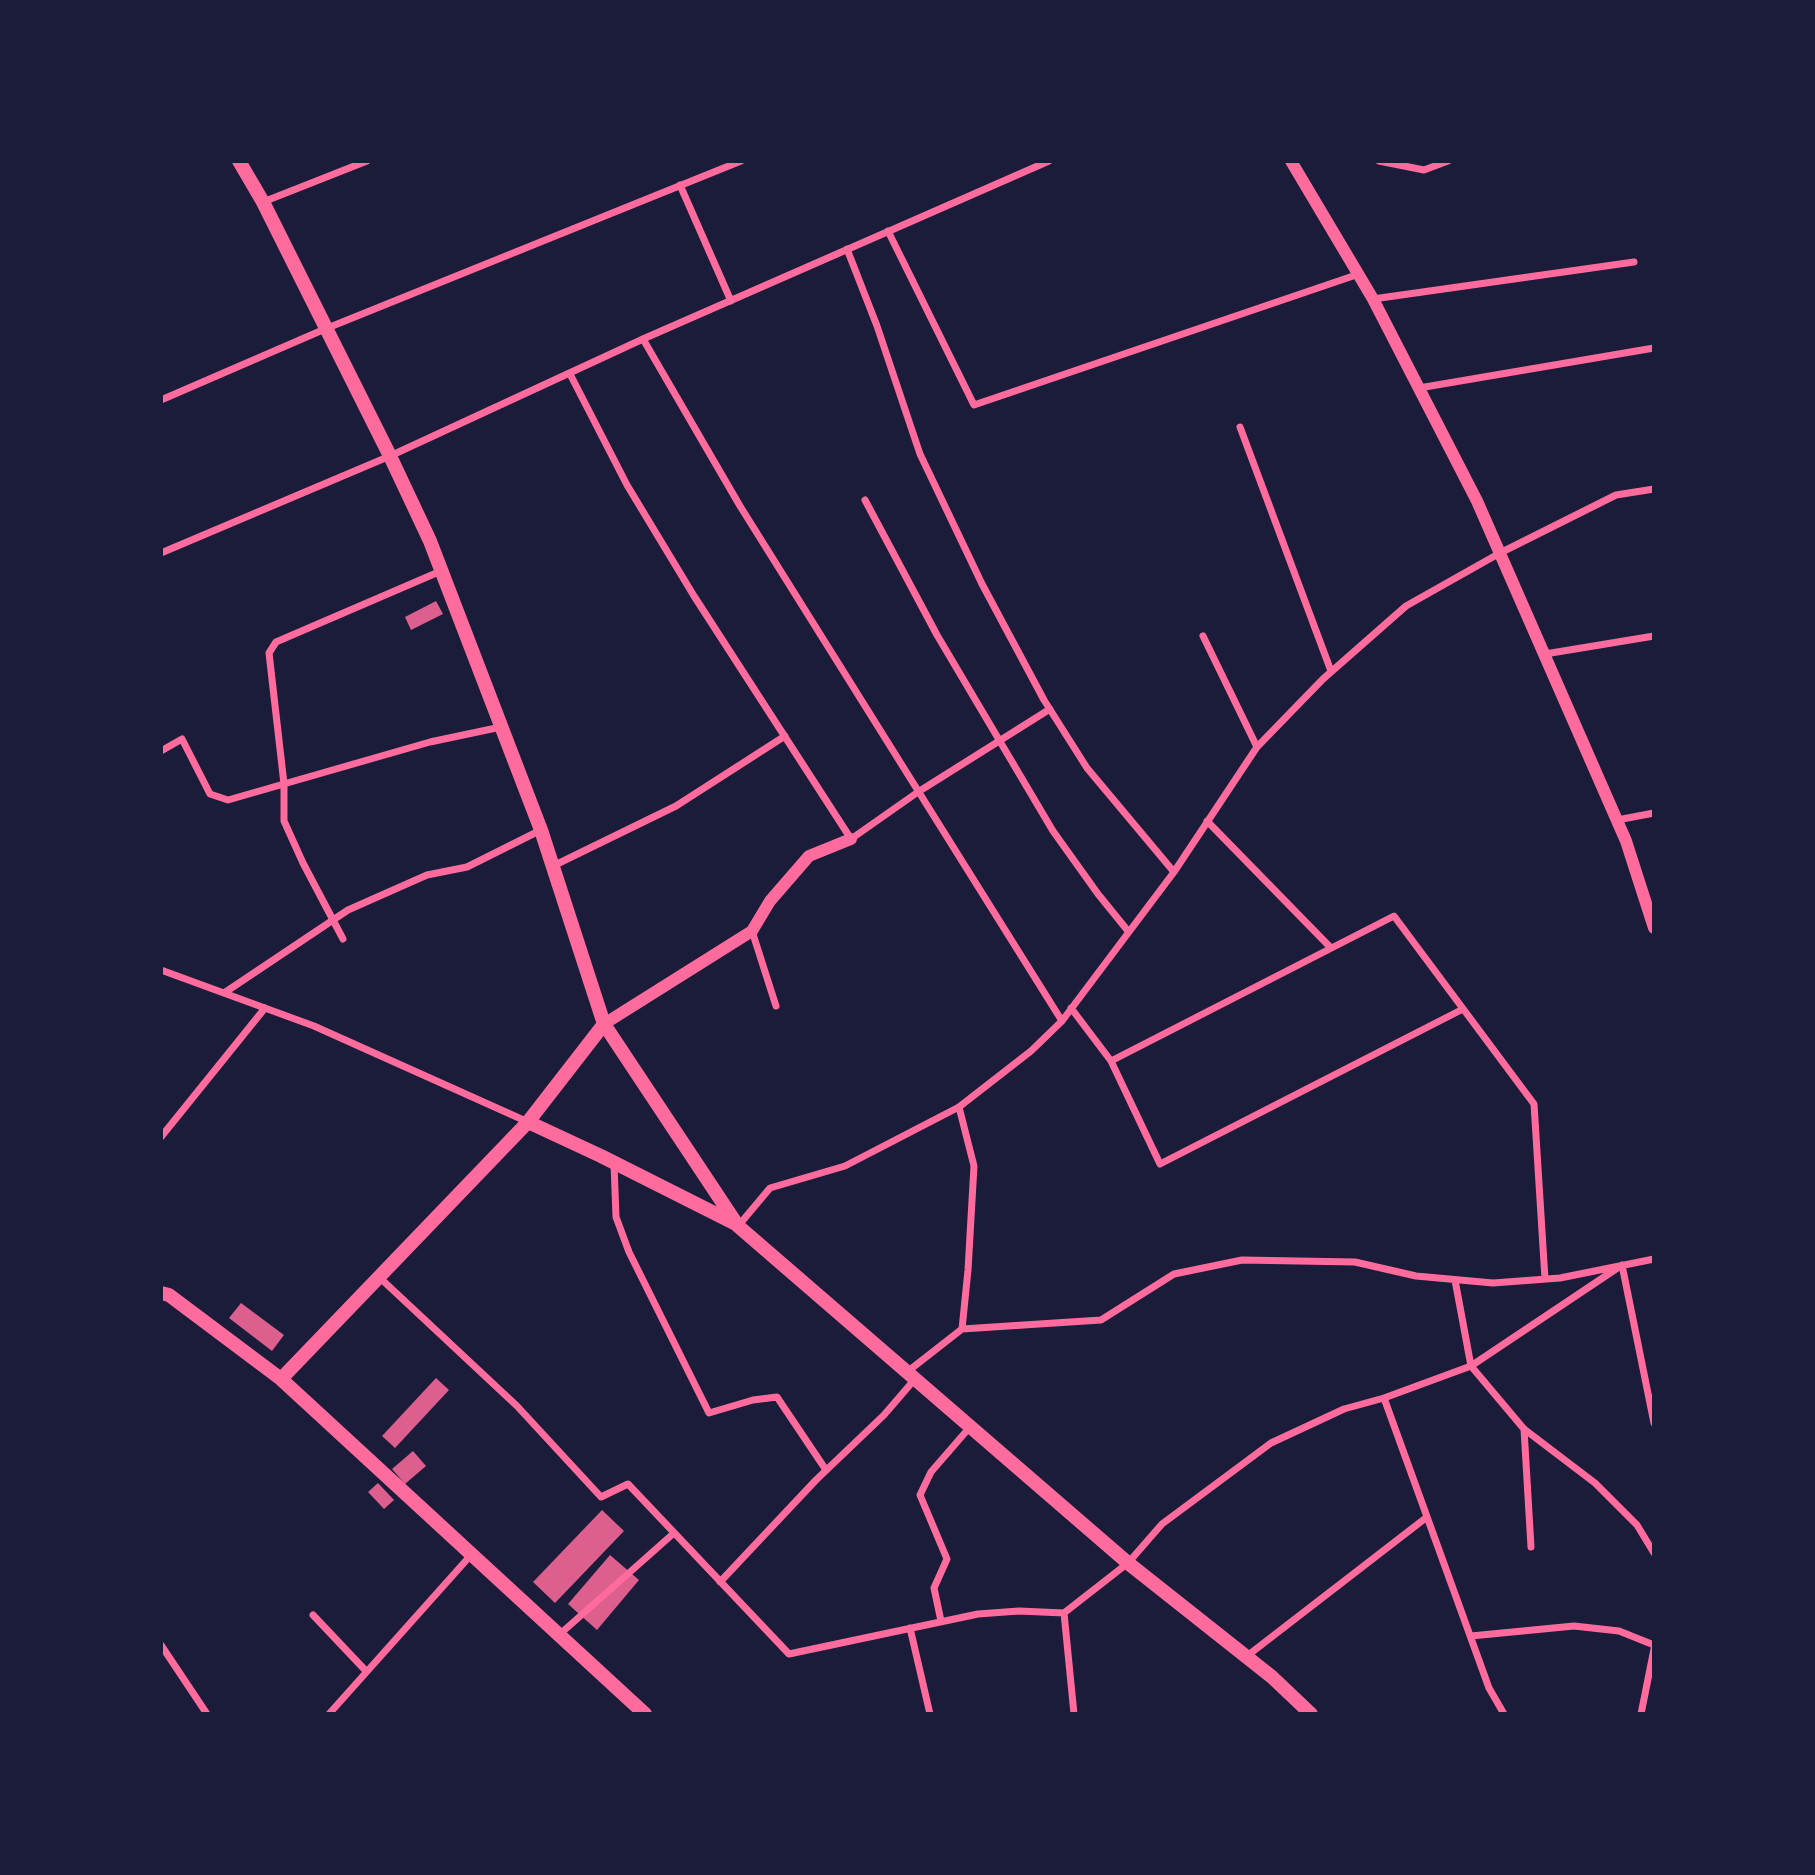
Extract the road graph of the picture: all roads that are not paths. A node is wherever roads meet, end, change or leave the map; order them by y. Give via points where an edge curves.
1 (239, 161) edge
2 (367, 161) edge
3 (741, 161) edge
4 (1049, 161) edge
5 (1291, 161) edge
6 (1379, 161) edge
7 (1448, 161) edge
8 (680, 185) junction
9 (263, 202) junction
10 (888, 231) junction
11 (847, 249) junction
12 (1634, 262) dead end
13 (1359, 274) junction
14 (1373, 299) junction
15 (732, 301) junction
16 (325, 328) junction
17 (643, 339) junction
18 (1654, 348) edge
19 (570, 374) junction
20 (1419, 388) junction
21 (161, 400) edge
22 (1240, 427) dead end
23 (390, 456) junction
24 (1654, 489) edge
25 (865, 500) dead end
26 (161, 553) edge
27 (1500, 553) junction
28 (441, 571) junction
29 (1203, 636) dead end
30 (1654, 636) edge
31 (1545, 654) junction
32 (1331, 671) junction
33 (1050, 709) junction
34 (501, 727) junction
35 (785, 736) junction
36 (999, 741) junction
37 (1257, 747) junction
38 (161, 751) edge
39 (284, 784) junction
40 (918, 792) junction
41 (1654, 813) edge
42 (1617, 820) junction
43 (1208, 821) junction
44 (541, 830) junction
45 (851, 839) junction
46 (552, 866) junction
47 (1174, 872) junction
48 (333, 920) junction
49 (1654, 928) edge
50 (752, 931) junction
51 (1128, 931) junction
52 (343, 939) dead end
53 (1331, 948) junction
54 (161, 970) edge
55 (224, 993) junction
56 (776, 1006) dead end
57 (265, 1008) junction
58 (1072, 1009) junction
59 (1463, 1009) junction
60 (1062, 1021) junction
61 (604, 1024) junction
62 (1111, 1061) junction
63 (959, 1107) junction
64 (528, 1122) junction
65 (161, 1138) edge
66 (614, 1163) junction
67 (738, 1226) junction
68 (1654, 1259) edge
69 (1622, 1265) junction
70 (379, 1278) junction
71 (1545, 1279) junction
72 (1455, 1280) junction
73 (161, 1293) edge
74 (962, 1329) junction
75 (1471, 1366) junction
76 (911, 1376) junction
77 (281, 1379) junction
78 (1384, 1398) junction
79 (1654, 1423) edge
80 (970, 1427) junction
81 (1524, 1429) junction
82 (826, 1470) junction
83 (1427, 1517) junction
84 (674, 1533) junction
85 (1531, 1546) dead end
86 (1654, 1553) edge
87 (471, 1555) junction
88 (1128, 1563) junction
89 (720, 1582) junction
90 (1064, 1613) junction
91 (313, 1615) dead end
92 (942, 1621) junction
93 (910, 1628) junction
94 (561, 1634) junction
95 (1471, 1636) junction
96 (161, 1645) edge
97 (1654, 1647) edge
98 (1246, 1657) junction
99 (366, 1671) junction
100 (207, 1714) edge
101 (329, 1714) edge
102 (645, 1714) edge
103 (930, 1714) edge
104 (1073, 1714) edge
105 (1311, 1714) edge
106 (1504, 1714) edge
107 (1641, 1714) edge

1 - 9 main road
2 - 9 street
3 - 8 street
4 - 10 street
5 - 13 street
6 - 7 street via 1424,170
8 - 15 street
8 - 16 street
9 - 16 main road
10 - 11 street
10 - 13 street via 974,405
11 - 15 street
11 - 33 street via 920,454 982,584
12 - 14 street
13 - 14 street
14 - 20 street
15 - 17 street
16 - 21 street
16 - 23 main road
17 - 19 street
17 - 40 street via 740,506
18 - 20 street
19 - 23 street
19 - 35 street via 627,485
20 - 27 street
22 - 32 street
23 - 26 street
23 - 28 main road
24 - 27 street via 1616,495
25 - 36 street
27 - 31 street
27 - 32 street via 1406,606
28 - 34 main road
28 - 39 street via 276,642 269,653
29 - 37 street
30 - 31 street
31 - 42 street
32 - 37 street
33 - 36 street
33 - 47 street via 1087,768
34 - 39 street via 430,742
34 - 44 main road
35 - 45 street
35 - 46 street via 676,806
36 - 40 street
36 - 51 street via 1060,842
37 - 43 street
38 - 39 street via 182,739 210,794 228,800
39 - 48 street via 284,821
40 - 45 street
40 - 60 street
41 - 42 street
42 - 49 street
43 - 47 street
43 - 53 street
44 - 46 main road
44 - 48 street via 467,867 428,875
45 - 50 street via 809,856 770,901
46 - 61 main road
47 - 51 street
48 - 52 street
48 - 55 street
50 - 56 street
50 - 61 street
51 - 58 street
53 - 59 street via 1394,916
53 - 62 street
54 - 55 street
55 - 57 street
57 - 64 street
57 - 65 street
58 - 60 street
58 - 62 street
59 - 62 street via 1160,1164
59 - 71 street via 1534,1104
60 - 63 street
61 - 64 main road
61 - 67 main road
63 - 67 street via 845,1166 770,1188
63 - 74 street via 974,1166
64 - 66 main road
64 - 70 main road
66 - 67 main road
66 - 82 street via 617,1217 629,1252 709,1413 777,1397
67 - 76 main road
68 - 69 street
69 - 71 street
69 - 75 street
69 - 79 street
70 - 77 main road
70 - 84 street via 517,1406 601,1497 628,1483
71 - 72 street
72 - 74 street via 1355,1262 1241,1260 1174,1274 1101,1320
72 - 75 street
73 - 77 main road
74 - 76 street
75 - 78 street
75 - 81 street
76 - 80 main road
76 - 82 street via 884,1415
77 - 87 main road
78 - 83 street
78 - 88 street via 1344,1409 1271,1443 1162,1524
80 - 88 main road
80 - 92 street via 931,1472 920,1495 947,1559 934,1588
81 - 85 street
81 - 86 street via 1595,1483 1637,1525
82 - 89 street
83 - 95 street
83 - 98 street
84 - 89 street
84 - 94 street
87 - 94 main road
87 - 99 street
88 - 90 street
88 - 98 main road
89 - 93 street via 789,1654
90 - 92 street via 1019,1611
90 - 104 street
91 - 99 street
92 - 93 street
93 - 103 street
94 - 102 main road
95 - 97 street via 1574,1626 1619,1631
95 - 106 street via 1489,1688
96 - 100 street
97 - 107 street
98 - 105 main road
99 - 101 street

